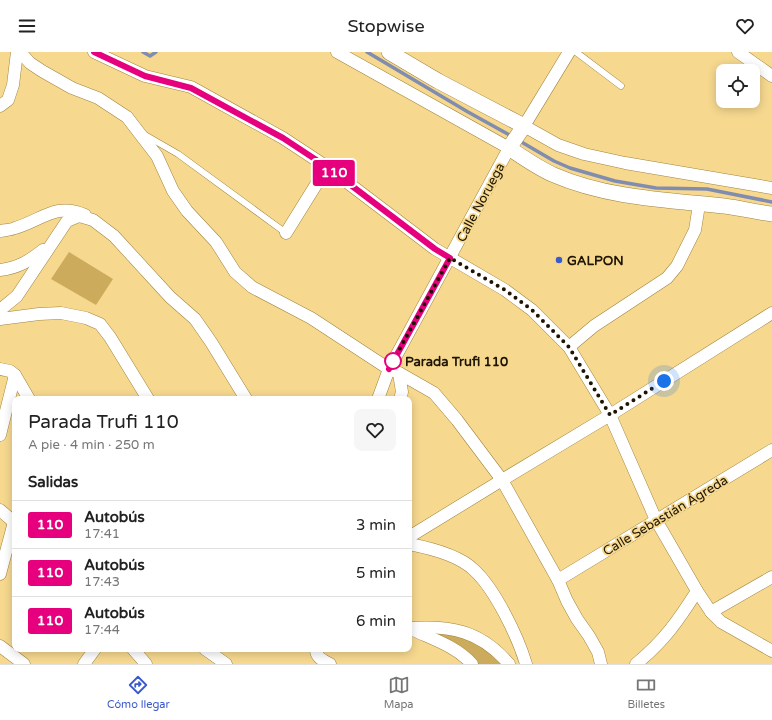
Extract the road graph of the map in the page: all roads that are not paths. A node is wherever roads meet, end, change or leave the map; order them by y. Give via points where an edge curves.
1 (17, 52) edge
2 (20, 52) edge
3 (94, 52) edge
4 (336, 52) edge
5 (389, 52) edge
6 (569, 52) edge
7 (576, 52) edge
8 (738, 52) edge
9 (772, 76) edge
10 (621, 86) dead end
11 (0, 106) edge
12 (138, 130) junction
13 (516, 138) junction
14 (327, 167) junction
15 (772, 188) edge
16 (700, 204) junction
17 (772, 214) edge
18 (93, 220) junction
19 (0, 231) edge
20 (286, 234) joint
21 (52, 244) junction
22 (450, 258) junction
23 (0, 270) edge
24 (0, 310) edge
25 (772, 313) edge
26 (0, 319) edge
27 (569, 347) junction
28 (0, 369) edge
29 (394, 371) junction
30 (15, 375) junction
31 (27, 396) edge
32 (146, 396) edge
33 (244, 396) edge
34 (380, 396) edge
35 (401, 396) edge
36 (610, 415) junction
37 (0, 435) edge
38 (772, 450) edge
39 (502, 480) junction
40 (0, 510) edge
41 (656, 520) junction
42 (12, 521) edge
43 (12, 530) edge
44 (412, 535) edge
45 (412, 545) edge
46 (0, 574) edge
47 (772, 578) edge
48 (558, 580) junction
49 (697, 591) junction
50 (711, 612) junction
51 (412, 628) edge
52 (412, 629) edge
53 (0, 646) edge
54 (772, 651) edge
55 (93, 652) edge
56 (136, 652) edge
57 (209, 652) edge
58 (316, 652) edge
59 (24, 664) edge
60 (84, 664) edge
61 (146, 664) edge
62 (226, 664) edge
63 (330, 664) edge
64 (472, 664) edge
65 (509, 664) edge
66 (526, 664) edge
67 (600, 664) edge
68 (636, 664) edge

1 - 11 street via 13,85 8,100
2 - 12 street via 42,71 114,108 127,117
3 - 14 street via 145,76 191,88 283,138
4 - 13 street
5 - 13 street via 438,80
6 - 13 street, Calle Noruega
7 - 10 lane
8 - 9 street
12 - 20 lane via 178,154
12 - 29 street via 157,156 173,191 187,211 216,242 235,272 252,288 311,318
13 - 15 street via 558,145 625,163
13 - 16 street via 542,170 554,175 582,185 625,195
13 - 22 street, Calle Noruega
14 - 20 street
14 - 22 street
16 - 17 street
16 - 27 street via 695,230 677,266 667,278 594,326
18 - 19 street via 70,210 57,211 15,229
18 - 21 street via 79,216 67,221 58,231
18 - 33 street via 114,236 170,297 196,319
21 - 23 street via 28,262
21 - 24 street via 17,296
22 - 27 street via 505,290 532,310
22 - 29 street, Calle Noruega
25 - 36 street
26 - 32 street via 61,314 86,318 100,324
27 - 36 street
28 - 30 street
29 - 34 street, Calle Noruega
29 - 35 street via 402,392
29 - 39 street via 434,393
30 - 31 street
30 - 37 street
36 - 39 street
36 - 41 street
38 - 41 street, Calle Sebastián Ágreda
39 - 44 street
39 - 48 street
40 - 42 street
41 - 48 street, Calle Sebastián Ágreda
41 - 49 street
43 - 46 street
45 - 66 street via 454,557 474,569 494,594
47 - 50 street
48 - 67 street via 570,607 598,652
49 - 50 street
49 - 68 street via 670,631
50 - 54 street via 721,622
51 - 65 street via 451,629 472,635 494,648
52 - 64 street via 450,647
53 - 59 street
55 - 60 street
56 - 61 street
57 - 62 street
58 - 63 street via 319,658

